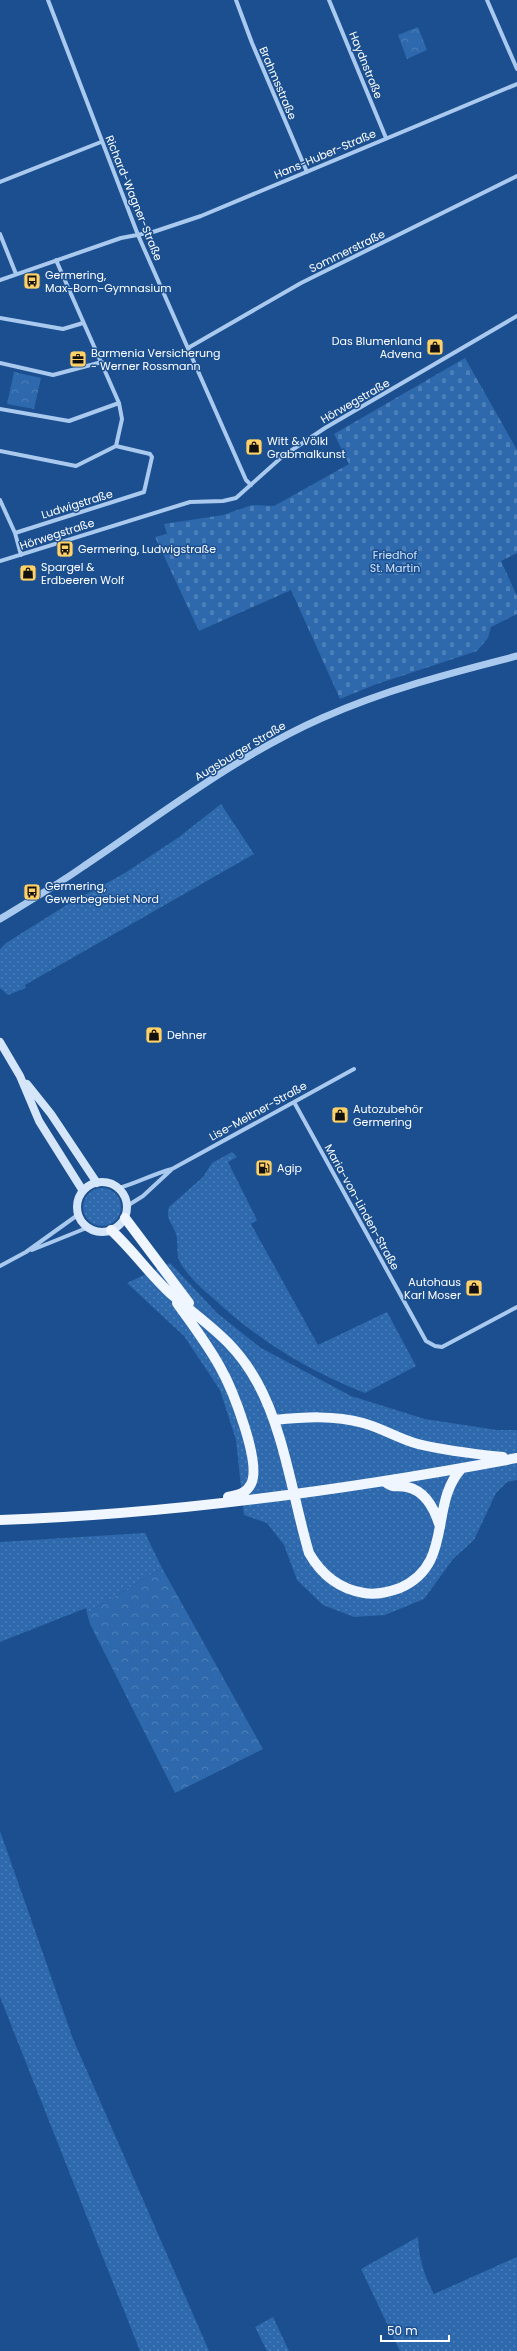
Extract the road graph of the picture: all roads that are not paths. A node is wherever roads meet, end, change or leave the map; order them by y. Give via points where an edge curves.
1 (48, 0) edge
2 (236, 0) edge
3 (329, 0) edge
4 (487, 0) edge
5 (517, 69) edge
6 (517, 84) edge
7 (386, 138) junction
8 (101, 142) junction
9 (307, 172) junction
10 (517, 176) edge
11 (0, 182) edge
12 (0, 234) edge
13 (138, 235) junction
14 (56, 260) junction
15 (16, 274) junction
16 (0, 280) edge
17 (517, 316) edge
18 (0, 318) edge
19 (83, 322) junction
20 (188, 348) junction
21 (102, 362) junction
22 (0, 363) edge
23 (119, 403) junction
24 (0, 409) edge
25 (116, 446) junction
26 (0, 452) edge
27 (251, 485) junction
28 (0, 500) edge
29 (15, 533) junction
30 (21, 555) junction
31 (0, 561) edge
32 (517, 656) edge
33 (0, 919) edge
34 (0, 1042) edge
35 (354, 1069) dead end
36 (20, 1076) junction
37 (294, 1102) junction
38 (172, 1169) junction
39 (97, 1183) junction
40 (119, 1188) junction
41 (83, 1191) junction
42 (127, 1206) junction
43 (79, 1214) junction
44 (125, 1218) junction
45 (89, 1227) junction
46 (111, 1230) junction
47 (26, 1252) junction
48 (0, 1266) edge
49 (171, 1293) junction
50 (517, 1307) edge
51 (197, 1313) junction
52 (274, 1420) junction
53 (515, 1458) edge
54 (462, 1468) junction
55 (384, 1481) junction
56 (216, 1504) junction
57 (0, 1520) edge
58 (440, 1527) junction

1 - 8 street, Richard-Wagner-Straße
2 - 9 street, Brahmsstraße
3 - 7 street, Haydnstraße
4 - 5 street
6 - 7 street, Hans-Huber-Straße
7 - 9 street, Hans-Huber-Straße
8 - 11 street
8 - 13 street, Richard-Wagner-Straße
9 - 13 street, Hans-Huber-Straße via 201,216
10 - 20 street, Sommerstraße via 291,288
12 - 15 street
13 - 14 street, Hans-Huber-Straße via 120,238
13 - 20 street, Richard-Wagner-Straße
14 - 15 street, Hans-Huber-Straße
14 - 19 street
15 - 16 street, Hans-Huber-Straße
17 - 27 street, Hörwegstraße via 324,428 283,456
18 - 19 street via 63,330
19 - 21 street
20 - 27 street, Richard-Wagner-Straße via 246,480
21 - 22 street via 53,375
21 - 23 street
23 - 24 street via 68,421
23 - 25 street via 122,419
25 - 26 street via 76,466
25 - 29 street, Ludwigstraße via 150,454 152,457 144,492
27 - 30 street, Hörwegstraße via 232,500 190,502
28 - 29 street
29 - 30 street
30 - 31 street, Hörwegstraße
32 - 33 street, Augsburger Straße via 391,690 321,718 277,740 219,775 84,867
34 - 36 main road
35 - 37 street, Lise-Meitner-Straße
36 - 39 main road via 51,1114
36 - 41 main road via 39,1121
37 - 38 street, Lise-Meitner-Straße
37 - 50 street, Maria-von-Linden-Straße via 426,1340 435,1346 449,1344
38 - 40 street, Lise-Meitner-Straße
38 - 42 street, Lise-Meitner-Straße via 148,1192
39 - 40 main road via 111,1184
39 - 41 main road
40 - 42 main road
41 - 43 main road via 78,1203
42 - 44 main road
43 - 45 main road
43 - 47 street
44 - 46 main road
44 - 51 main road
45 - 46 main road via 96,1231
45 - 47 street
46 - 49 main road via 130,1247
47 - 48 street
49 - 51 main road
49 - 56 main road via 208,1347 230,1387 244,1426 251,1456 253,1478 246,1490 239,1495 224,1497
51 - 52 main road via 239,1353 258,1382
52 - 53 main road via 339,1418 436,1448
52 - 58 main road via 309,1553 320,1570 341,1586 367,1594 392,1591 416,1578 436,1549
53 - 54 main road
54 - 55 main road
54 - 58 main road via 449,1484
55 - 56 main road
55 - 58 main road via 391,1487 410,1488 419,1492 433,1507
56 - 57 main road via 139,1512

